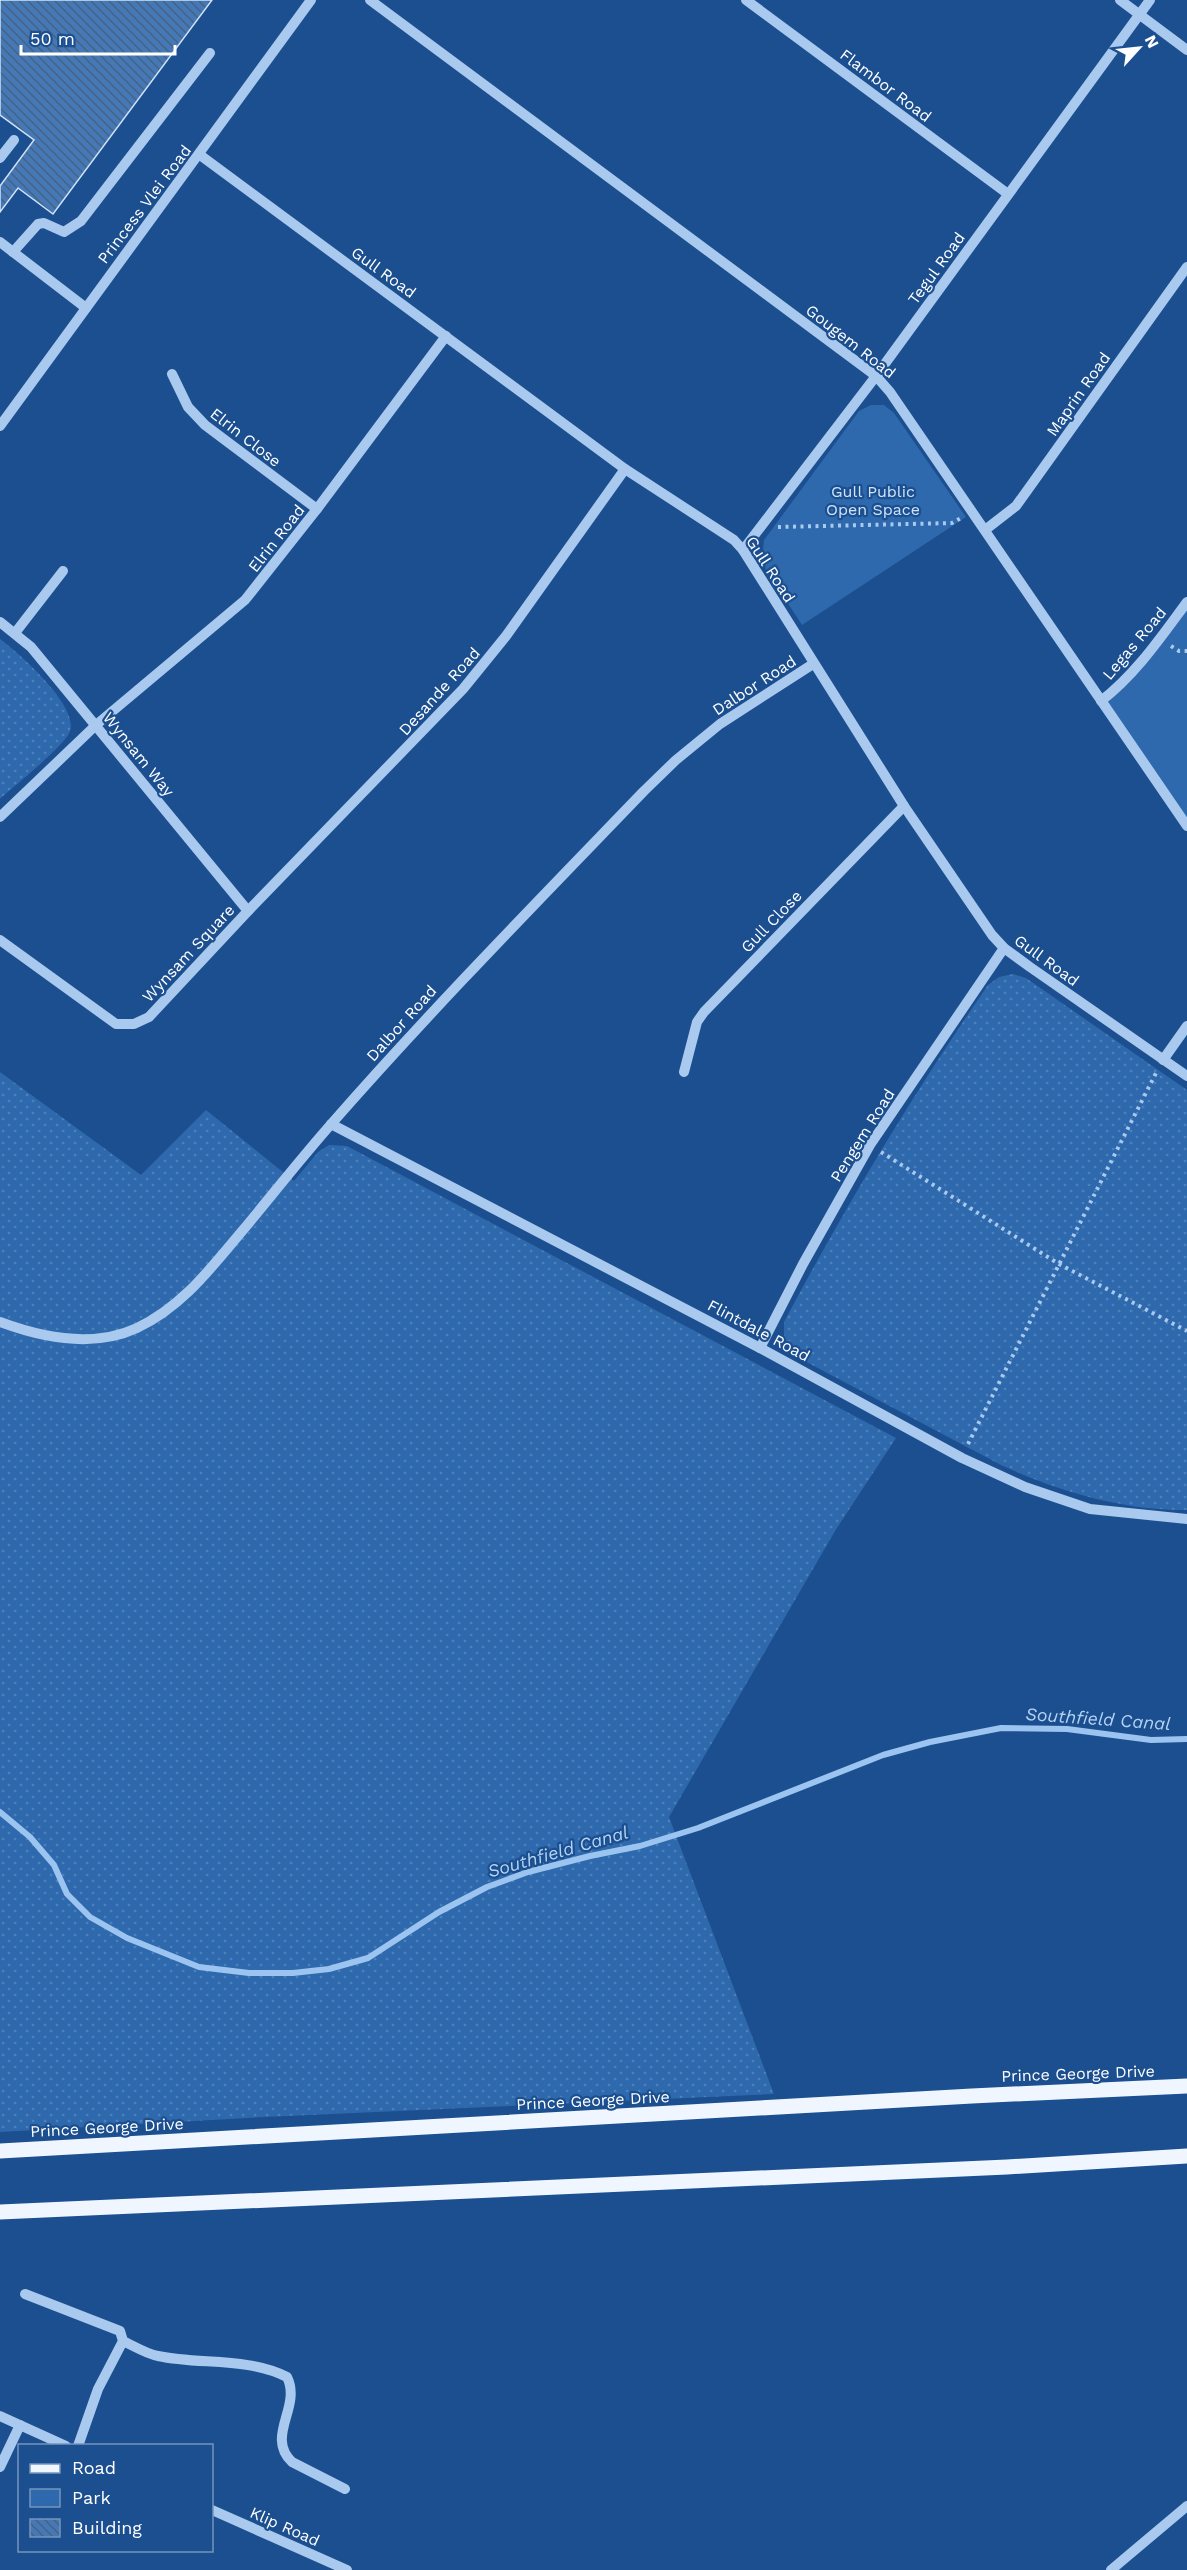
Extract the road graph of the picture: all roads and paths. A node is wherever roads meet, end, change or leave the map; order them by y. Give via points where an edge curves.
1 (311, 0) edge
2 (370, 0) edge
3 (746, 0) edge
4 (1120, 0) edge
5 (1150, 0) edge
6 (1139, 15) junction
7 (1187, 50) edge
8 (210, 53) dead end
9 (14, 140) dead end
10 (200, 155) junction
11 (0, 158) edge
12 (1008, 194) junction
13 (4, 248) edge
14 (1187, 267) edge
15 (86, 308) junction
16 (446, 336) junction
17 (172, 374) dead end
18 (876, 376) junction
19 (0, 426) edge
20 (625, 469) junction
21 (317, 509) junction
22 (765, 522) junction
23 (985, 530) junction
24 (743, 550) junction
25 (63, 572) dead end
26 (1187, 602) edge
27 (0, 622) edge
28 (15, 633) junction
29 (1187, 649) edge
30 (1179, 651) dead end
31 (813, 664) junction
32 (1101, 701) junction
33 (96, 725) junction
34 (904, 806) junction
35 (0, 817) edge
36 (1187, 826) edge
37 (248, 911) junction
38 (0, 940) edge
39 (1004, 948) junction
40 (1187, 1026) edge
41 (1163, 1060) junction
42 (684, 1072) dead end
43 (1187, 1076) edge
44 (331, 1124) junction
45 (870, 1145) junction
46 (1059, 1264) junction
47 (0, 1322) edge
48 (1187, 1331) edge
49 (760, 1347) junction
50 (962, 1458) junction
51 (1187, 1519) edge
52 (1187, 2086) edge
53 (0, 2151) edge
54 (1187, 2156) edge
55 (0, 2212) edge
56 (25, 2294) dead end
57 (123, 2341) junction
58 (0, 2416) edge
59 (20, 2425) junction
60 (64, 2444) edge
61 (78, 2444) edge
62 (0, 2467) edge
63 (345, 2489) dead end
64 (1187, 2506) edge
65 (213, 2510) edge
66 (346, 2570) edge
67 (1111, 2570) edge

1 - 10 street, Princess Vlei Road
2 - 18 street, Gougem Road
3 - 12 street, Flambor Road
4 - 6 street
5 - 6 street, Tegul Road
6 - 7 street
6 - 12 street, Tegul Road
8 - 13 street via 81,221 64,231 38,224
9 - 11 street
10 - 15 street, Princess Vlei Road
10 - 16 street, Gull Road
12 - 18 street, Tegul Road
13 - 15 street
14 - 23 street, Maprin Road via 1016,506
15 - 19 street, Princess Vlei Road
16 - 20 street, Gull Road
16 - 21 street, Elrin Road
17 - 21 street, Elrin Close via 188,407 205,425
18 - 22 street, Tegul Road
18 - 23 street, Gougem Road
20 - 24 street, Gull Road via 721,530
20 - 37 street, Desande Road via 469,682
21 - 33 street, Elrin Road via 245,600
22 - 23 path via 774,527 952,523 967,514
22 - 24 street, Tegul Road
23 - 32 street, Gougem Road
24 - 31 street, Gull Road
25 - 28 street
26 - 32 street, Legas Road via 1119,687
27 - 28 street, Wynsam Way
28 - 33 street, Wynsam Way via 31,646
29 - 30 path
31 - 34 street, Gull Road
31 - 44 street, Dalbor Road via 720,724 676,760 448,993
32 - 36 street, Gougem Road
33 - 35 street
33 - 37 street, Wynsam Way
34 - 39 street, Gull Road
34 - 42 street, Gull Close via 704,1012 697,1022
37 - 38 street, Wynsam Square via 149,1017 134,1024 116,1024
39 - 41 street, Gull Road
39 - 45 street, Pengem Road
40 - 41 street
41 - 43 street, Gull Road
41 - 46 path
44 - 47 street, Dalbor Road via 201,1281 169,1309 139,1327 108,1338 72,1339
44 - 49 street, Flintdale Road
45 - 46 path
45 - 49 street, Pengem Road
46 - 48 path
46 - 50 path
49 - 50 street, Flintdale Road
50 - 51 street, Flintdale Road via 1025,1487 1090,1509
52 - 53 main road, Prince George Drive
54 - 55 main road
56 - 57 street via 120,2331
57 - 61 street via 98,2389
57 - 63 street via 159,2357 230,2362 287,2378 292,2393 281,2438 286,2457
58 - 59 street
59 - 60 street
59 - 62 street
64 - 67 street
65 - 66 street, Klip Road

